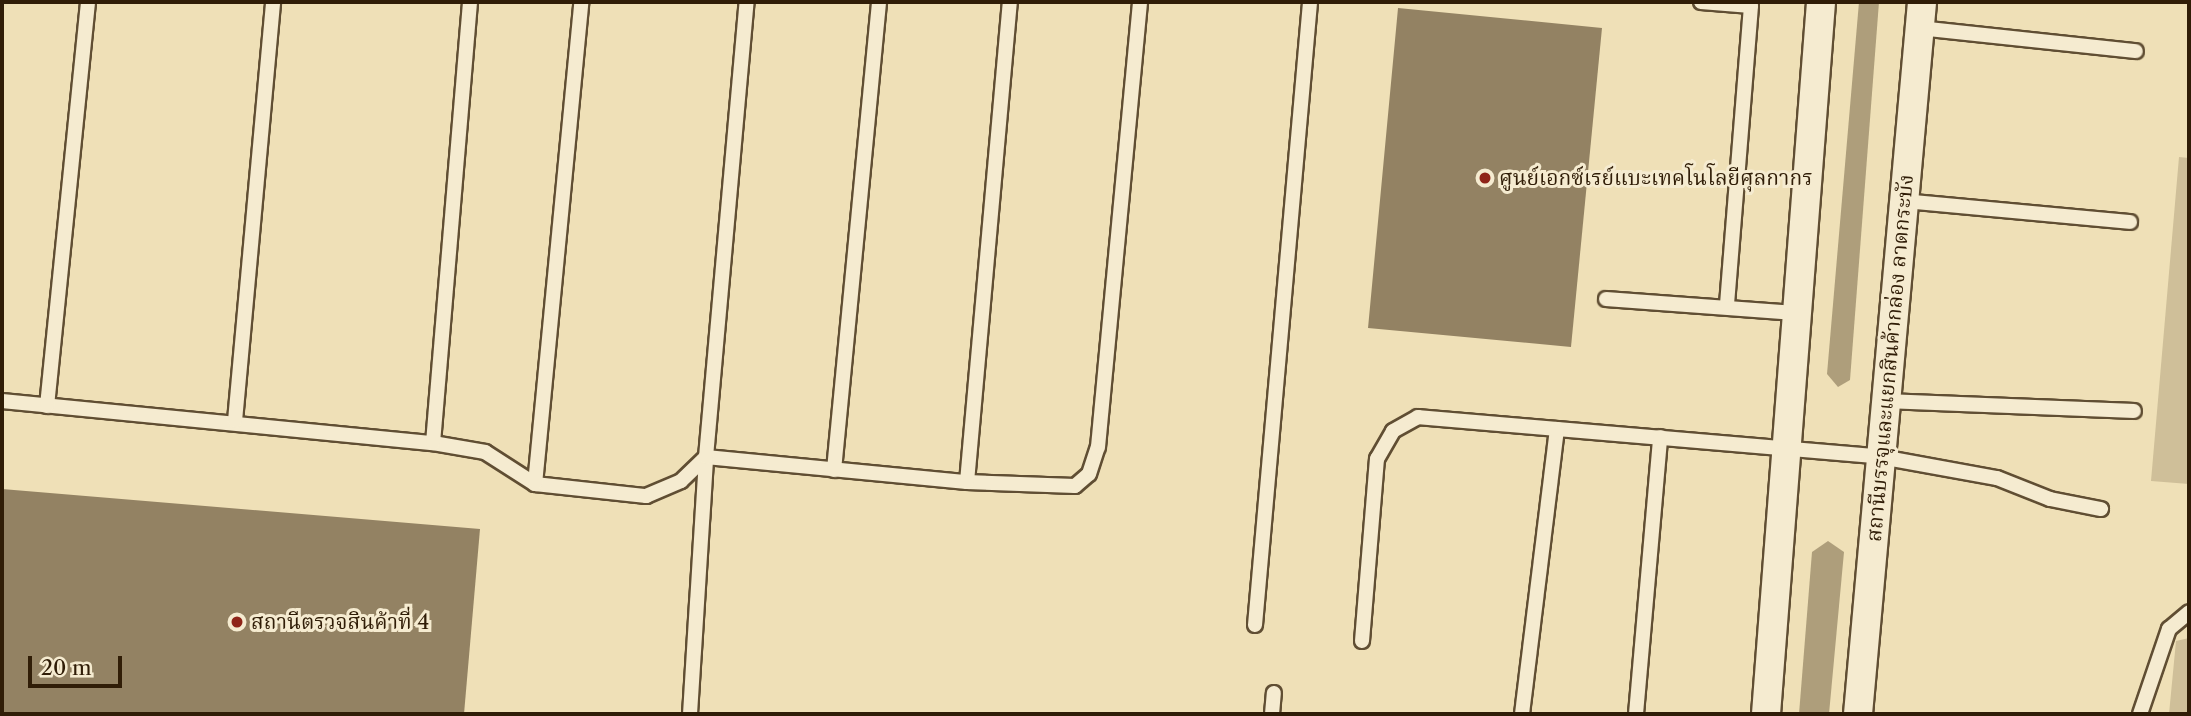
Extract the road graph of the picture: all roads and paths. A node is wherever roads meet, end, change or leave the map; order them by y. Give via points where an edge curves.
1 (88, 2) edge
2 (273, 2) edge
3 (470, 2) edge
4 (581, 2) edge
5 (747, 2) edge
6 (879, 2) edge
7 (1010, 2) edge
8 (1140, 2) edge
9 (1310, 2) edge
10 (1701, 2) edge
11 (1821, 2) edge
12 (1751, 4) edge
13 (1921, 15) edge
14 (2136, 51) dead end
15 (1904, 201) junction
16 (2130, 222) dead end
17 (1606, 299) dead end
18 (1727, 306) junction
19 (1798, 313) junction
20 (2, 401) edge
21 (1886, 401) junction
22 (47, 406) junction
23 (2134, 411) dead end
24 (235, 421) junction
25 (1557, 429) junction
26 (1660, 437) junction
27 (433, 443) junction
28 (1788, 452) junction
29 (706, 457) junction
30 (1881, 457) junction
31 (834, 470) junction
32 (967, 482) junction
33 (535, 484) junction
34 (2101, 509) dead end
35 (2189, 612) edge
36 (1255, 625) dead end
37 (1362, 641) dead end
38 (1274, 693) dead end
39 (690, 714) edge
40 (1272, 714) edge
41 (1522, 714) edge
42 (1636, 714) edge
43 (1766, 714) edge
44 (1858, 714) edge
45 (2140, 714) edge

1 - 22 lane
2 - 24 lane
3 - 27 lane
4 - 33 lane
5 - 29 lane
6 - 31 lane
7 - 32 lane
8 - 32 lane via 1093,466 1081,482 1067,488
9 - 36 lane
10 - 12 lane
11 - 19 street
12 - 18 lane
13 - 14 lane
13 - 15 street, สถานีบรรจุและแยกสินค้ากล่อง ลาดกระบัง
15 - 16 lane
15 - 21 street, สถานีบรรจุและแยกสินค้ากล่อง ลาดกระบัง
17 - 18 lane
18 - 19 lane
19 - 28 street
20 - 22 lane
21 - 23 lane
21 - 30 street, สถานีบรรจุและแยกสินค้ากล่อง ลาดกระบัง
22 - 24 lane
24 - 27 lane
25 - 26 lane
25 - 37 lane via 1418,417 1393,431 1377,459
25 - 41 lane
26 - 28 lane
26 - 42 lane
27 - 33 lane via 485,452
28 - 30 lane
28 - 43 street
29 - 31 lane
29 - 33 lane via 681,481 646,496
29 - 39 lane
30 - 34 lane via 1997,478 2050,499
30 - 44 street, สถานีบรรจุและแยกสินค้ากล่อง ลาดกระบัง
31 - 32 lane
35 - 45 lane via 2169,629
38 - 40 lane

